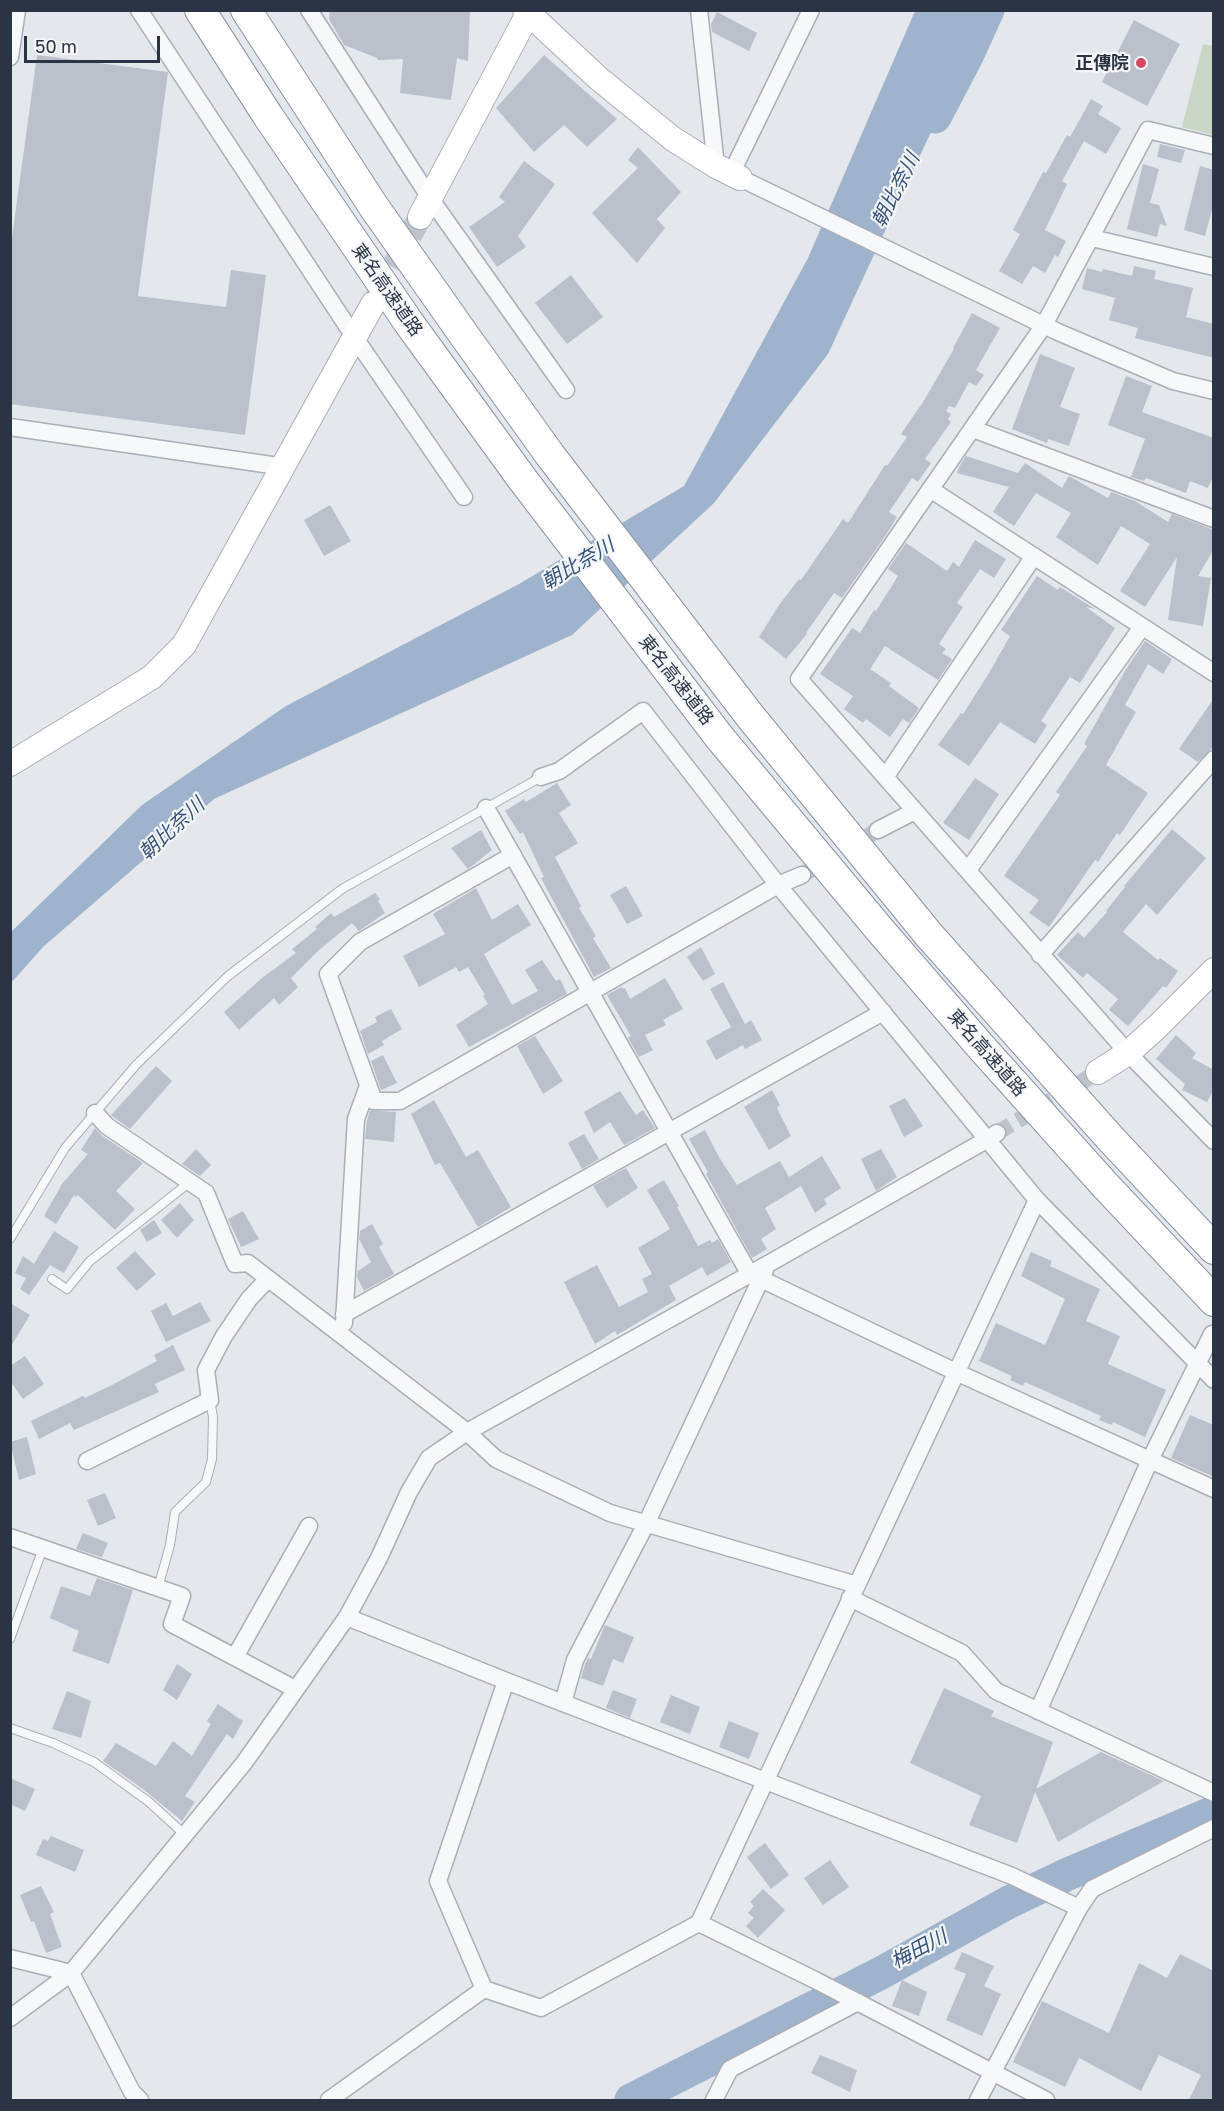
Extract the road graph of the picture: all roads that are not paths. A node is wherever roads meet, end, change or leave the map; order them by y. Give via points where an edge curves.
1 (17, 10) edge
2 (139, 10) edge
3 (200, 10) edge
4 (246, 10) edge
5 (309, 10) edge
6 (699, 10) edge
7 (811, 10) edge
8 (528, 12) edge
9 (10, 57) edge
10 (1214, 146) edge
11 (729, 172) junction
12 (425, 208) junction
13 (1092, 238) junction
14 (1214, 267) edge
15 (373, 304) tunnel mouth
16 (1044, 325) junction
17 (355, 338) junction
18 (566, 390) dead end
19 (1214, 391) edge
20 (10, 427) edge
21 (973, 429) junction
22 (285, 466) junction
23 (930, 489) junction
24 (464, 496) dead end
25 (1214, 519) edge
26 (1034, 556) junction
27 (1143, 627) junction
28 (1214, 673) edge
29 (1214, 759) edge
30 (10, 764) edge
31 (886, 776) junction
32 (541, 777) joint
33 (486, 808) junction
34 (915, 811) junction
35 (878, 830) tunnel mouth
36 (513, 855) junction
37 (968, 870) junction
38 (802, 875) tunnel mouth
39 (778, 885) junction
40 (1040, 955) junction
41 (1214, 970) edge
42 (590, 993) junction
43 (883, 1012) junction
44 (1128, 1053) junction
45 (1098, 1072) tunnel mouth
46 (368, 1086) junction
47 (95, 1113) junction
48 (670, 1132) junction
49 (993, 1136) junction
50 (1110, 1138) junction
51 (1214, 1141) edge
52 (190, 1182) junction
53 (1037, 1200) junction
54 (1214, 1228) edge
55 (10, 1239) edge
56 (1214, 1249) edge
57 (760, 1272) junction
58 (52, 1279) dead end
59 (268, 1279) junction
60 (1214, 1301) edge
61 (344, 1314) junction
62 (1212, 1334) edge
63 (343, 1336) junction
64 (1198, 1364) junction
65 (958, 1372) junction
66 (1214, 1380) edge
67 (210, 1400) junction
68 (467, 1432) junction
69 (1150, 1460) junction
70 (87, 1461) dead end
71 (1214, 1489) edge
72 (646, 1524) junction
73 (309, 1526) dead end
74 (10, 1537) edge
75 (43, 1548) junction
76 (158, 1588) junction
77 (854, 1592) junction
78 (347, 1617) junction
79 (10, 1639) edge
80 (235, 1657) junction
81 (506, 1681) junction
82 (295, 1689) junction
83 (563, 1703) junction
84 (1038, 1711) junction
85 (10, 1728) edge
86 (765, 1780) junction
87 (1209, 1791) edge
88 (1214, 1828) edge
89 (184, 1834) junction
90 (1079, 1908) junction
91 (699, 1923) junction
92 (10, 1958) edge
93 (71, 1973) junction
94 (484, 1989) junction
95 (858, 2002) junction
96 (10, 2018) edge
97 (993, 2073) junction
98 (140, 2100) edge
99 (329, 2100) edge
100 (714, 2100) edge
101 (978, 2100) edge
102 (1046, 2100) edge

1 - 9 street
2 - 17 street
3 - 60 highway, 東名高速道路 via 409,323 720,738 880,930 1096,1176
4 - 50 highway, 東名高速道路 via 374,207 550,455 688,637 929,935
5 - 12 street
6 - 11 street
7 - 11 street
8 - 11 street via 647,120
8 - 12 street
10 - 13 street via 1148,130
11 - 16 street
12 - 18 street
13 - 14 street
13 - 16 street
15 - 17 street
16 - 19 street via 1173,381
16 - 21 street
17 - 22 street
17 - 24 street
20 - 22 street
21 - 23 street
21 - 25 street
22 - 30 street via 184,645 152,677
23 - 26 street
23 - 31 street via 800,679
26 - 27 street
26 - 31 street
27 - 28 street
27 - 37 street
29 - 40 street
31 - 34 street
32 - 33 lane
32 - 39 street via 559,771 643,711
33 - 36 street
33 - 47 lane via 342,889 228,976 136,1065
34 - 35 street
34 - 37 street
36 - 42 street
36 - 46 street via 360,942 328,974
37 - 40 street
38 - 39 street
39 - 42 street
39 - 43 street
40 - 44 street
41 - 44 street
42 - 46 street via 400,1101 374,1101
42 - 48 street
43 - 48 street
43 - 49 street
44 - 45 street
44 - 51 street
46 - 61 street via 356,1119
47 - 52 street via 107,1126
47 - 55 lane via 65,1148
48 - 57 street
48 - 61 street
49 - 53 street
49 - 57 street
50 - 54 highway
50 - 56 highway, 東名高速道路
52 - 58 lane via 117,1237 67,1289
52 - 59 street via 206,1193 235,1264 248,1263
53 - 64 street
53 - 65 street
57 - 65 street
57 - 68 street
57 - 72 street
59 - 63 street
59 - 67 street via 249,1299 206,1370
61 - 63 street
62 - 64 street
63 - 68 street
64 - 66 street
64 - 69 street
65 - 69 street
65 - 77 street
67 - 70 street
67 - 76 lane via 212,1459 206,1482 175,1512
68 - 72 street via 496,1459 610,1513
68 - 78 street via 429,1458
69 - 71 street
69 - 84 street
72 - 77 street
72 - 83 street via 575,1660
73 - 80 street
74 - 75 street
75 - 76 street
75 - 79 lane
76 - 80 street via 182,1596 172,1624
77 - 84 street via 962,1653 996,1691
77 - 86 street
78 - 81 street
78 - 82 street
80 - 82 street
81 - 83 street
81 - 94 street via 438,1881
82 - 89 street via 244,1762
83 - 86 street
84 - 87 street
85 - 89 lane via 94,1762 149,1802
86 - 90 street via 1012,1876
86 - 91 street
88 - 90 street via 1092,1888
89 - 93 street
90 - 97 street
91 - 94 street via 541,2008
91 - 95 street
92 - 93 street
93 - 96 street
93 - 98 street via 132,2092
94 - 99 street
95 - 97 street
95 - 100 street via 730,2069
97 - 101 street
97 - 102 street

